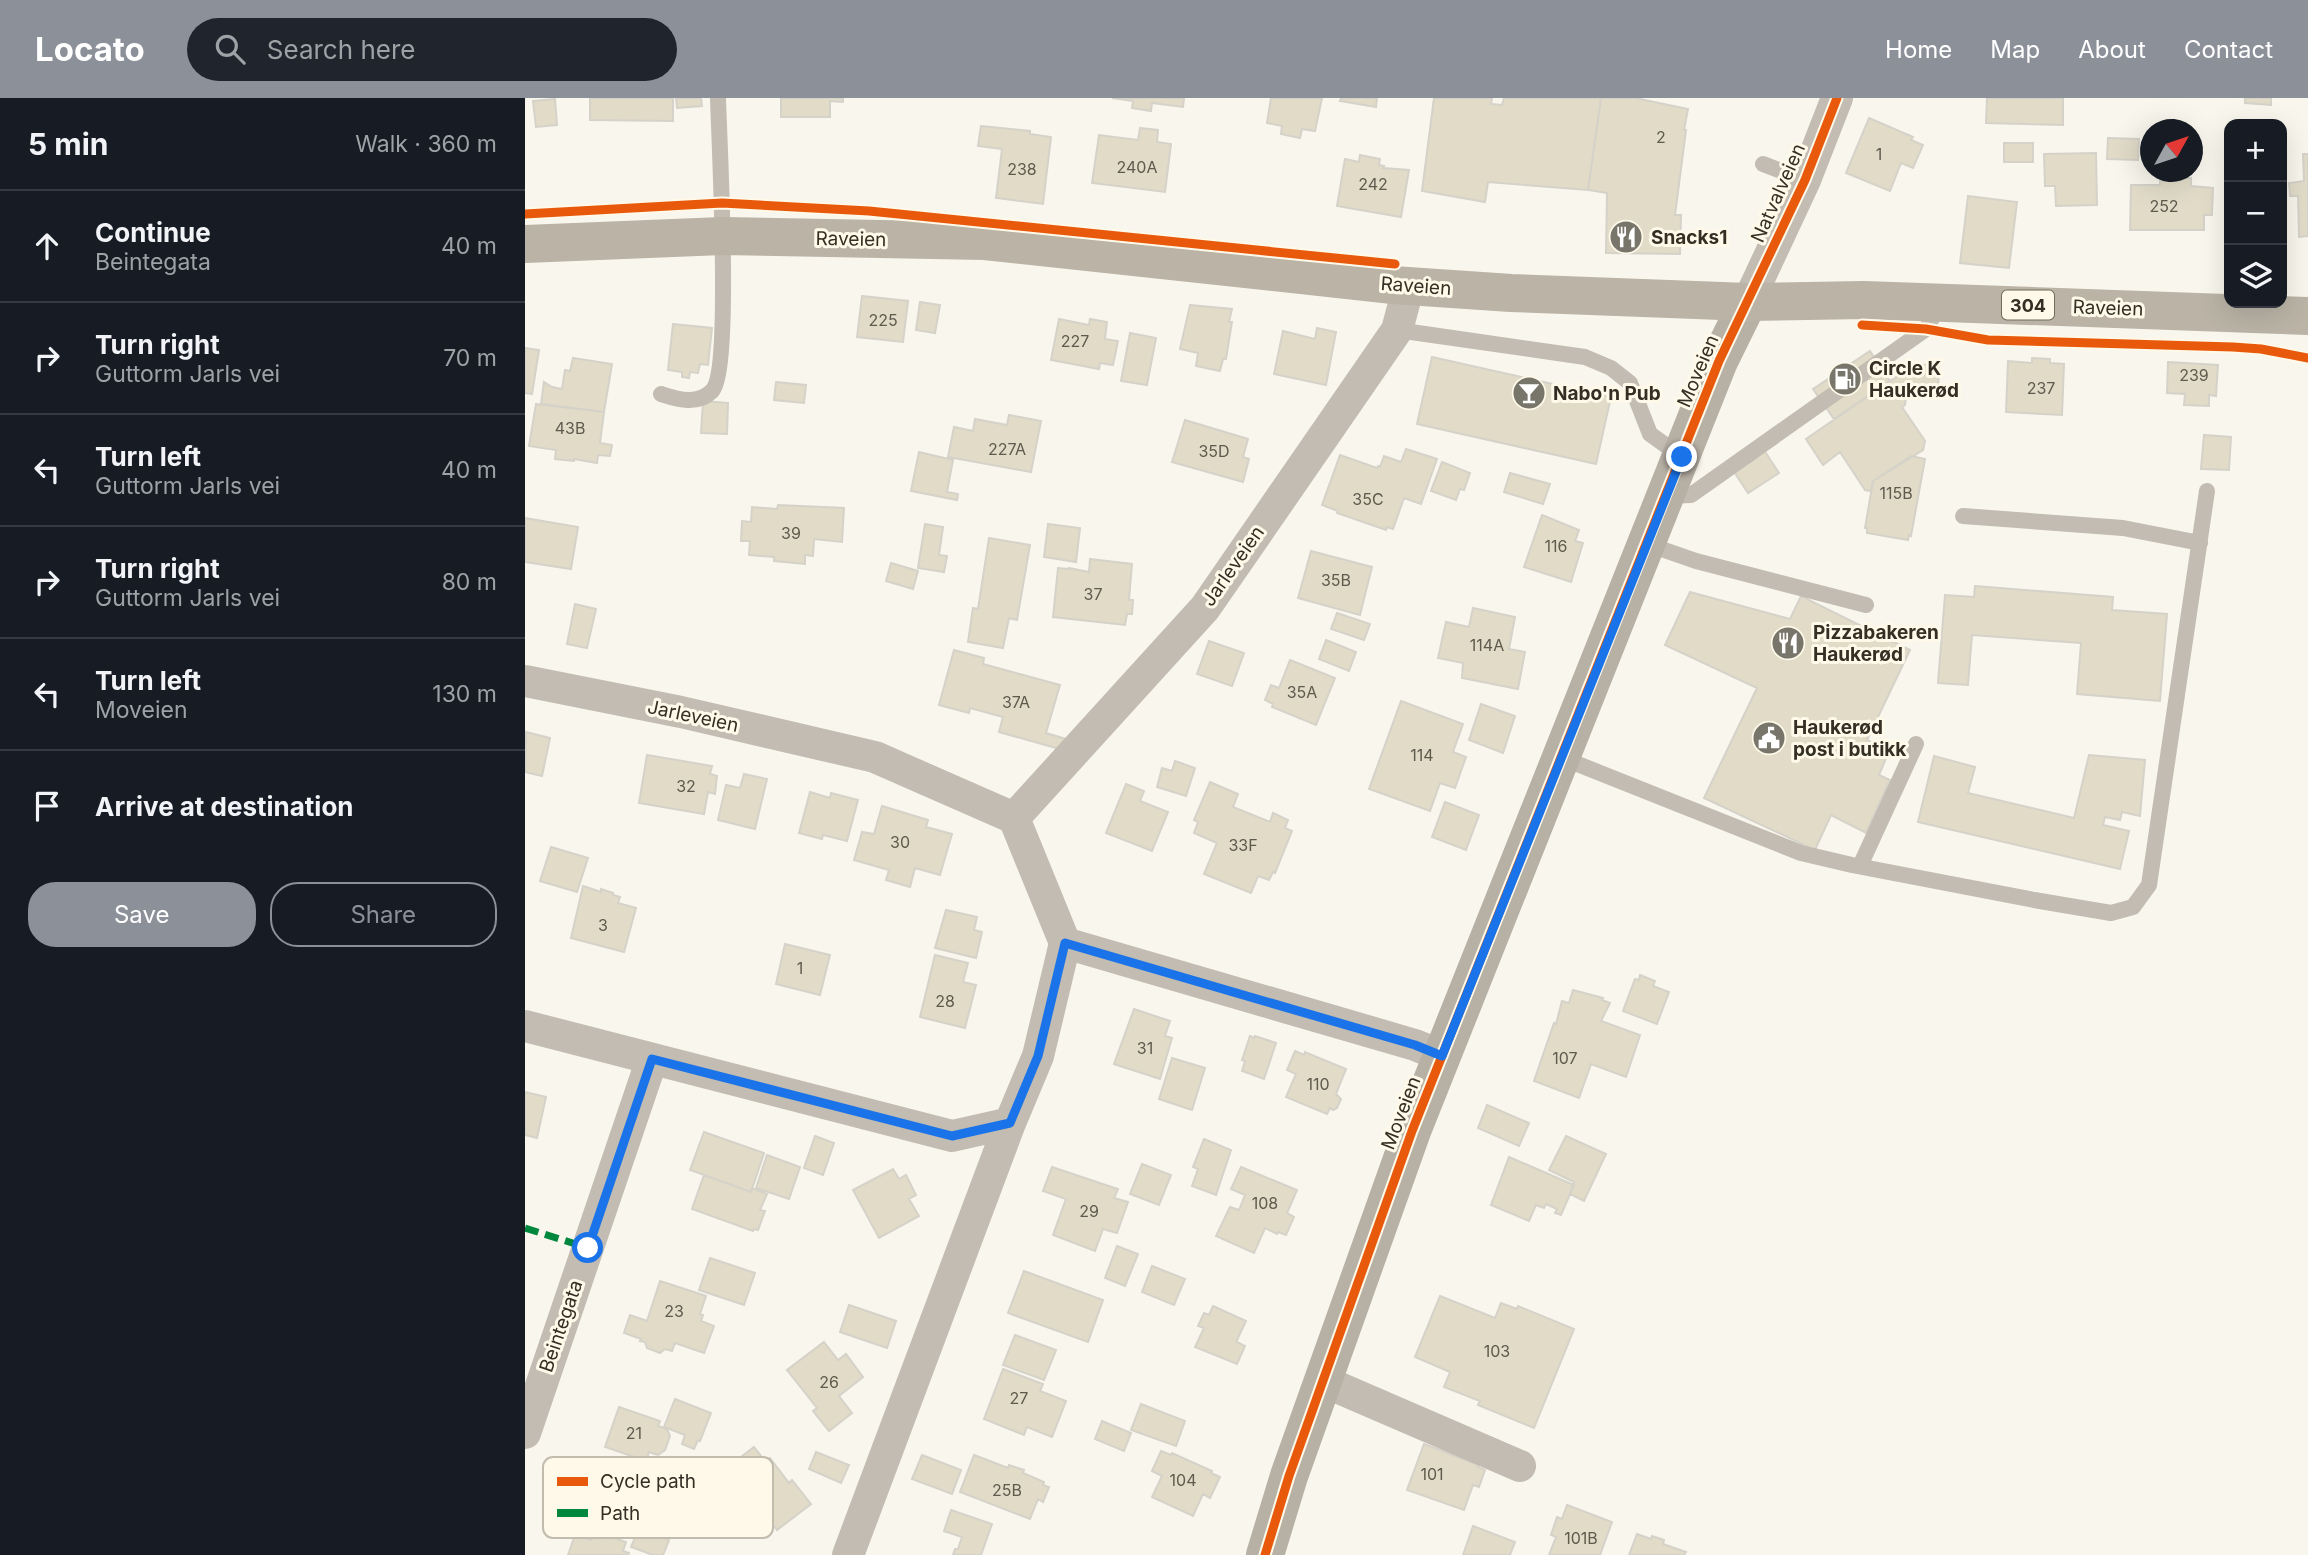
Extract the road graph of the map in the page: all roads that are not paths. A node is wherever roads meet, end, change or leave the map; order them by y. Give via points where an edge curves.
1 (717, 98) edge
2 (1837, 98) edge
3 (1763, 164) dead end
4 (1805, 180) junction
5 (722, 236) junction
6 (525, 244) edge
7 (1409, 285) junction
8 (1748, 302) junction
9 (1941, 303) junction
10 (2224, 307) edge
11 (2262, 308) edge
12 (2308, 316) edge
13 (1397, 330) junction
14 (661, 394) dead end
15 (1682, 457) junction
16 (2207, 491) dead end
17 (1666, 496) junction
18 (1963, 516) dead end
19 (2200, 543) junction
20 (1647, 544) junction
21 (1866, 605) dead end
22 (525, 681) edge
23 (1916, 744) dead end
24 (1560, 757) junction
25 (1014, 818) junction
26 (1860, 866) junction
27 (1065, 943) junction
28 (525, 1026) edge
29 (1442, 1056) junction
30 (652, 1059) junction
31 (1010, 1123) junction
32 (1323, 1381) junction
33 (525, 1433) edge
34 (1520, 1466) dead end
35 (848, 1555) edge
36 (1265, 1555) edge

1 - 5 lane
2 - 4 street, Natvalveien
3 - 4 lane
4 - 8 street, Natvalveien
5 - 6 main road, Raveien / 304
5 - 7 main road, Raveien / 304 via 985,242
5 - 14 lane via 722,353 717,384 699,399 682,401
7 - 8 main road, Raveien / 304 via 1597,298
7 - 13 street, Jarleveien
8 - 9 main road, Raveien / 304
8 - 15 street, Moveien via 1719,361
9 - 10 main road, Raveien / 304
9 - 17 lane via 1926,329 1691,495
11 - 12 main road, Raveien / 304
13 - 15 lane via 1585,357 1611,368 1630,383 1650,434
13 - 25 street, Jarleveien via 1205,608
15 - 17 street, Moveien
16 - 19 lane
17 - 20 street, Moveien
18 - 19 lane via 2123,528
19 - 26 lane via 2149,884 2133,907 2111,913
20 - 21 lane
20 - 24 street, Moveien
22 - 25 street, Jarleveien via 875,757
23 - 26 lane
24 - 26 lane via 1801,853
24 - 29 street, Moveien
25 - 27 street
27 - 29 street
27 - 31 street via 1038,1056
28 - 30 street
29 - 32 street, Moveien
30 - 31 street via 952,1136
30 - 33 street, Beintegata
31 - 35 street
32 - 34 street
32 - 36 street, Moveien

